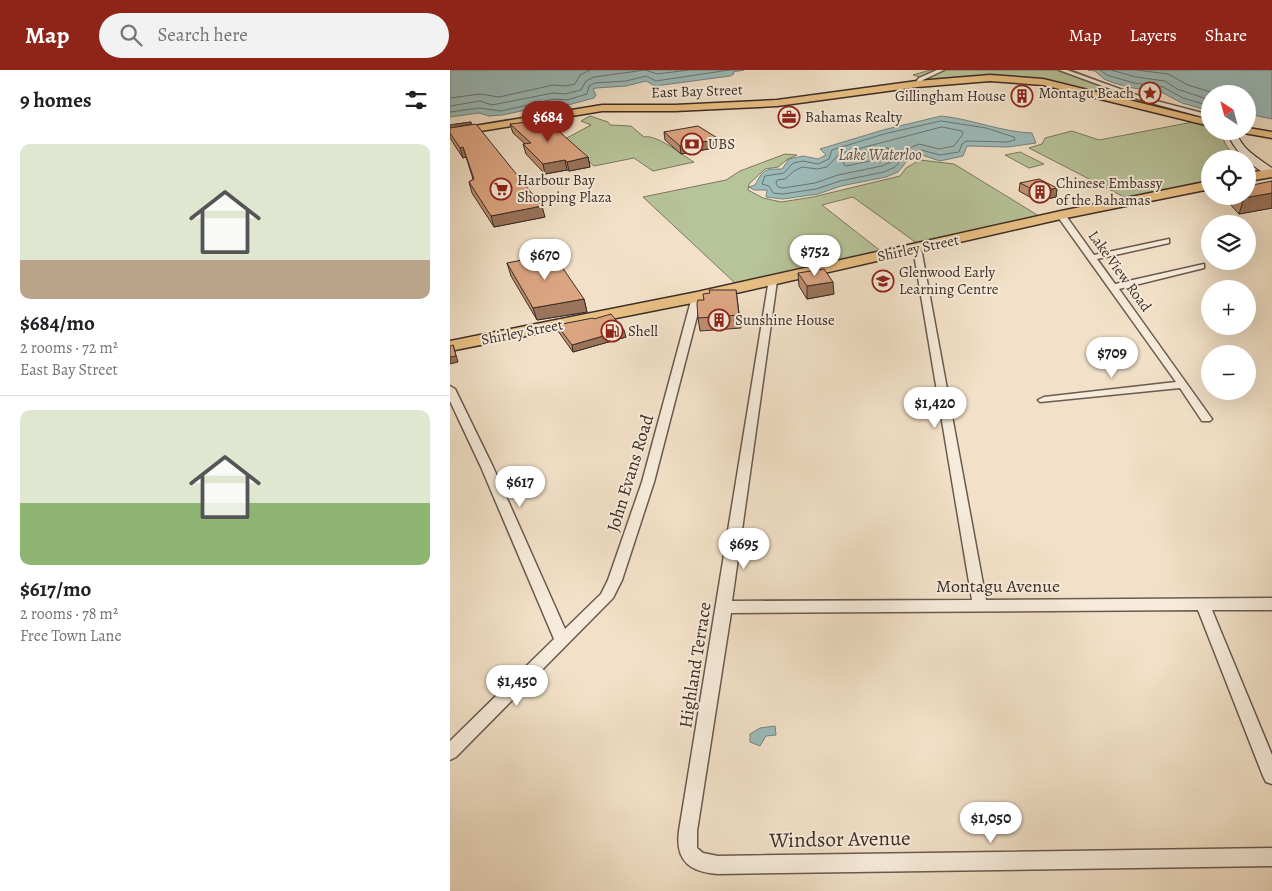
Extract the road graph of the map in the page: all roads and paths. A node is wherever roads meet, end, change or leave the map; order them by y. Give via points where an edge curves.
1 (941, 70) edge
2 (1062, 70) edge
3 (1095, 83) junction
4 (917, 84) junction
5 (1085, 92) junction
6 (1201, 114) edge
7 (1201, 121) edge
8 (1256, 132) edge
9 (450, 133) edge
10 (1272, 135) edge
11 (1234, 140) edge
12 (1272, 173) edge
13 (1256, 176) edge
14 (1201, 186) edge
15 (1061, 215) junction
16 (1166, 241) dead end
17 (917, 248) junction
18 (1092, 258) junction
19 (1200, 266) dead end
20 (772, 281) junction
21 (1114, 287) junction
22 (697, 297) junction
23 (450, 346) edge
24 (1183, 384) junction
25 (450, 389) edge
26 (1044, 400) dead end
27 (1206, 419) dead end
28 (1272, 604) edge
29 (980, 605) junction
30 (1204, 605) junction
31 (724, 607) junction
32 (562, 639) junction
33 (450, 752) edge
34 (1272, 776) edge
35 (1272, 857) edge
36 (709, 865) joint

1 - 4 street
2 - 3 street
3 - 5 highway via 1098,86
3 - 6 street
4 - 5 highway, East Bay Street via 1002,78 1042,82
4 - 9 highway, East Bay Street via 776,103 602,108
5 - 7 highway, East Bay Street
8 - 10 highway
11 - 12 main road
12 - 13 highway
14 - 15 highway, Shirley Street
15 - 17 highway, Shirley Street
15 - 18 street, Lake View Road
16 - 18 street
17 - 20 highway, Shirley Street
17 - 29 street
18 - 21 street, Lake View Road
19 - 21 street
20 - 22 highway, Shirley Street
20 - 31 street, Highland Terrace
21 - 24 street, Lake View Road
22 - 23 highway, Shirley Street
22 - 32 street, John Evans Road via 648,482 615,580 606,598
24 - 26 street
24 - 27 street, Lake View Road
25 - 32 street
28 - 30 street, Montagu Avenue
29 - 30 street, Montagu Avenue
29 - 31 street, Montagu Avenue
30 - 34 street
31 - 36 street, Highland Terrace via 687,839 692,857
32 - 33 street, John Evans Road
35 - 36 street, Windsor Avenue

